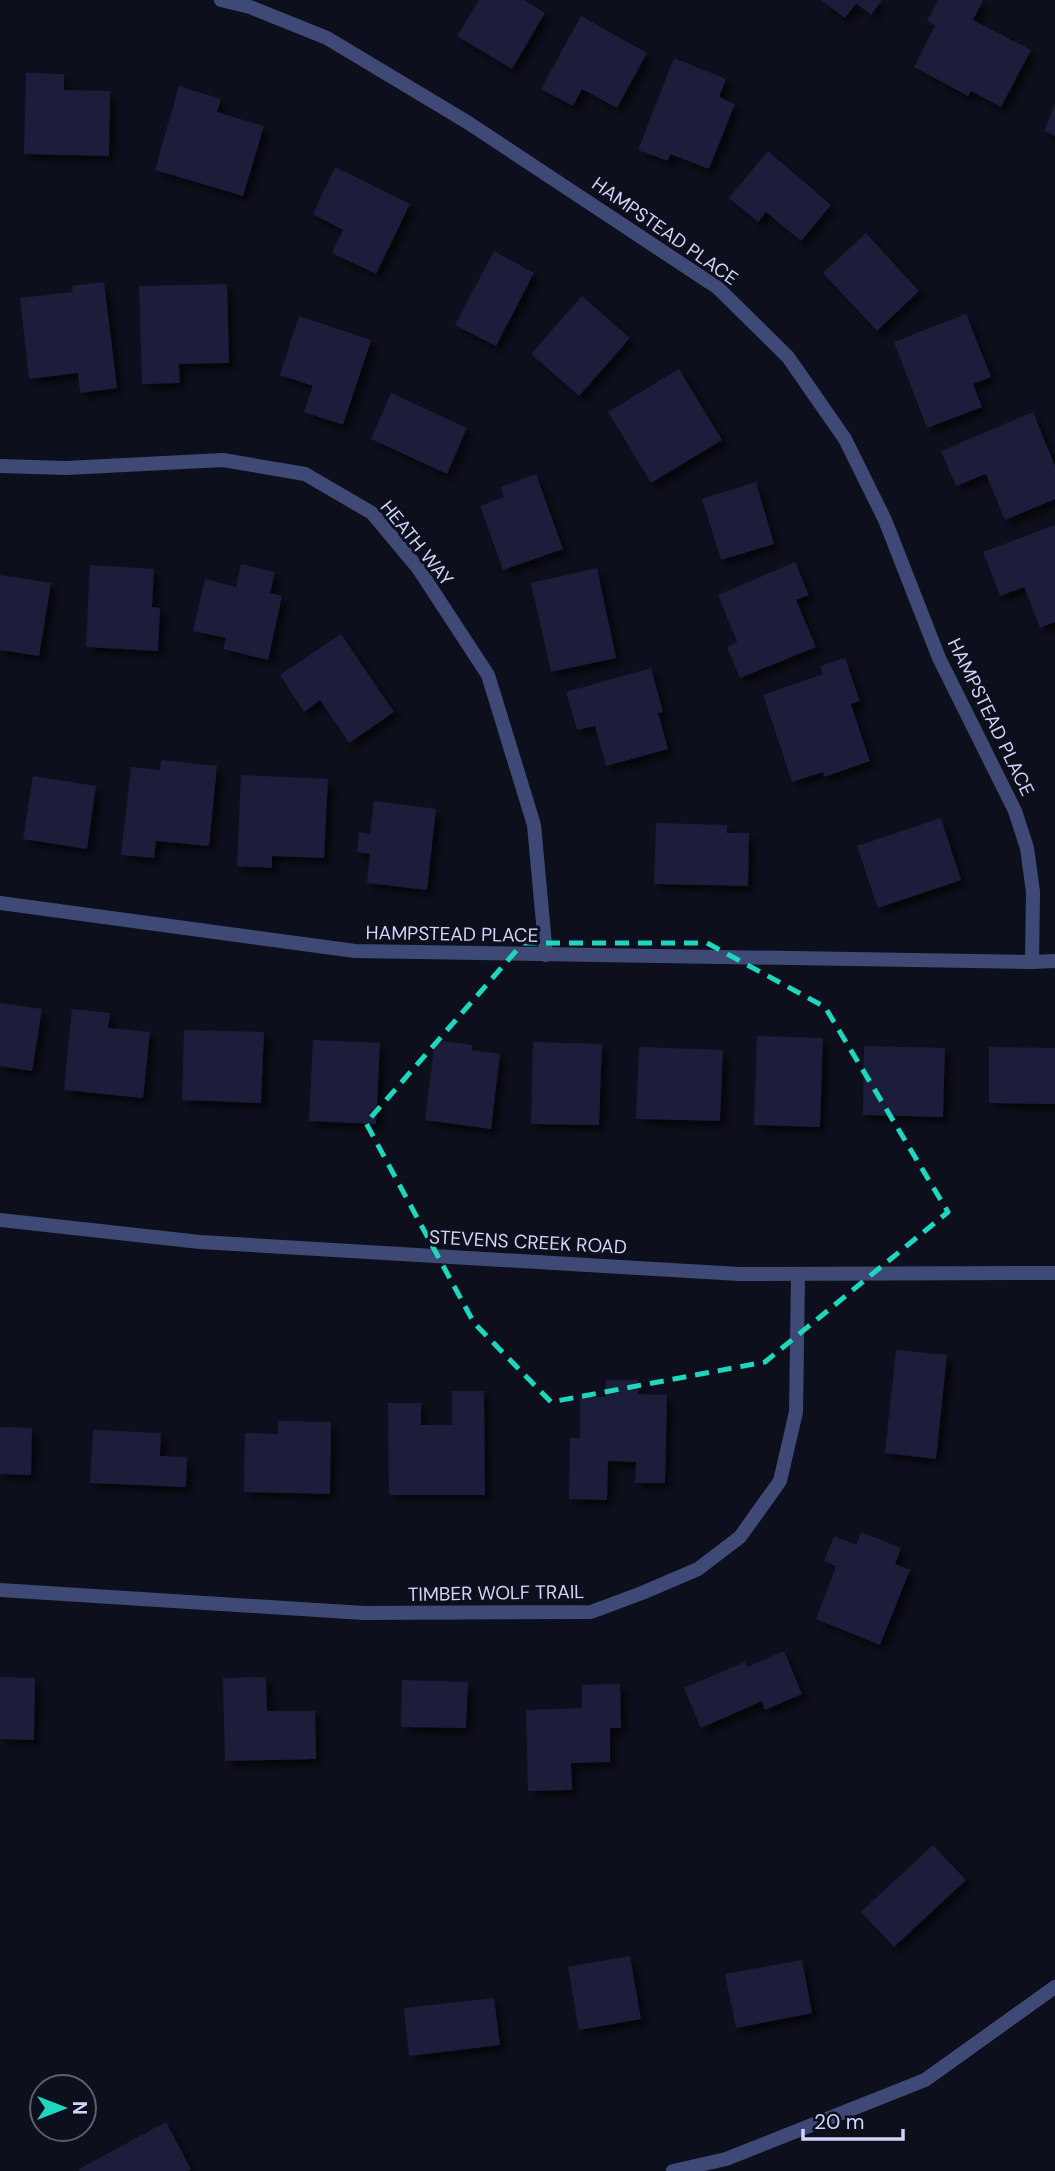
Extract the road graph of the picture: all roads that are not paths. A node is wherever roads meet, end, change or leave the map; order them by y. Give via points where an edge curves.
1 (221, 0) edge
2 (0, 466) edge
3 (0, 902) edge
4 (546, 955) junction
5 (1055, 961) edge
6 (1032, 962) junction
7 (0, 1220) edge
8 (1055, 1273) edge
9 (798, 1275) junction
10 (0, 1590) edge
11 (1055, 1987) edge
12 (728, 2165) edge
13 (673, 2171) edge

1 - 6 street, HAMPSTEAD PLACE via 327,38 467,122 718,288 788,357 845,439 885,520 939,658 1015,811 1027,848 1033,892
2 - 4 street, HEATH WAY via 66,468 223,460 305,474 372,513 418,568 488,675 534,825
3 - 4 street, HAMPSTEAD PLACE via 355,951
4 - 6 street, HAMPSTEAD PLACE
5 - 6 street, HAMPSTEAD PLACE
7 - 9 street, STEVENS CREEK ROAD via 200,1242
8 - 9 street, STEVENS CREEK ROAD
9 - 10 street, TIMBER WOLF TRAIL via 796,1412 780,1481 740,1536 698,1569 642,1593 591,1612 364,1613
11 - 12 street via 925,2080
12 - 13 street

